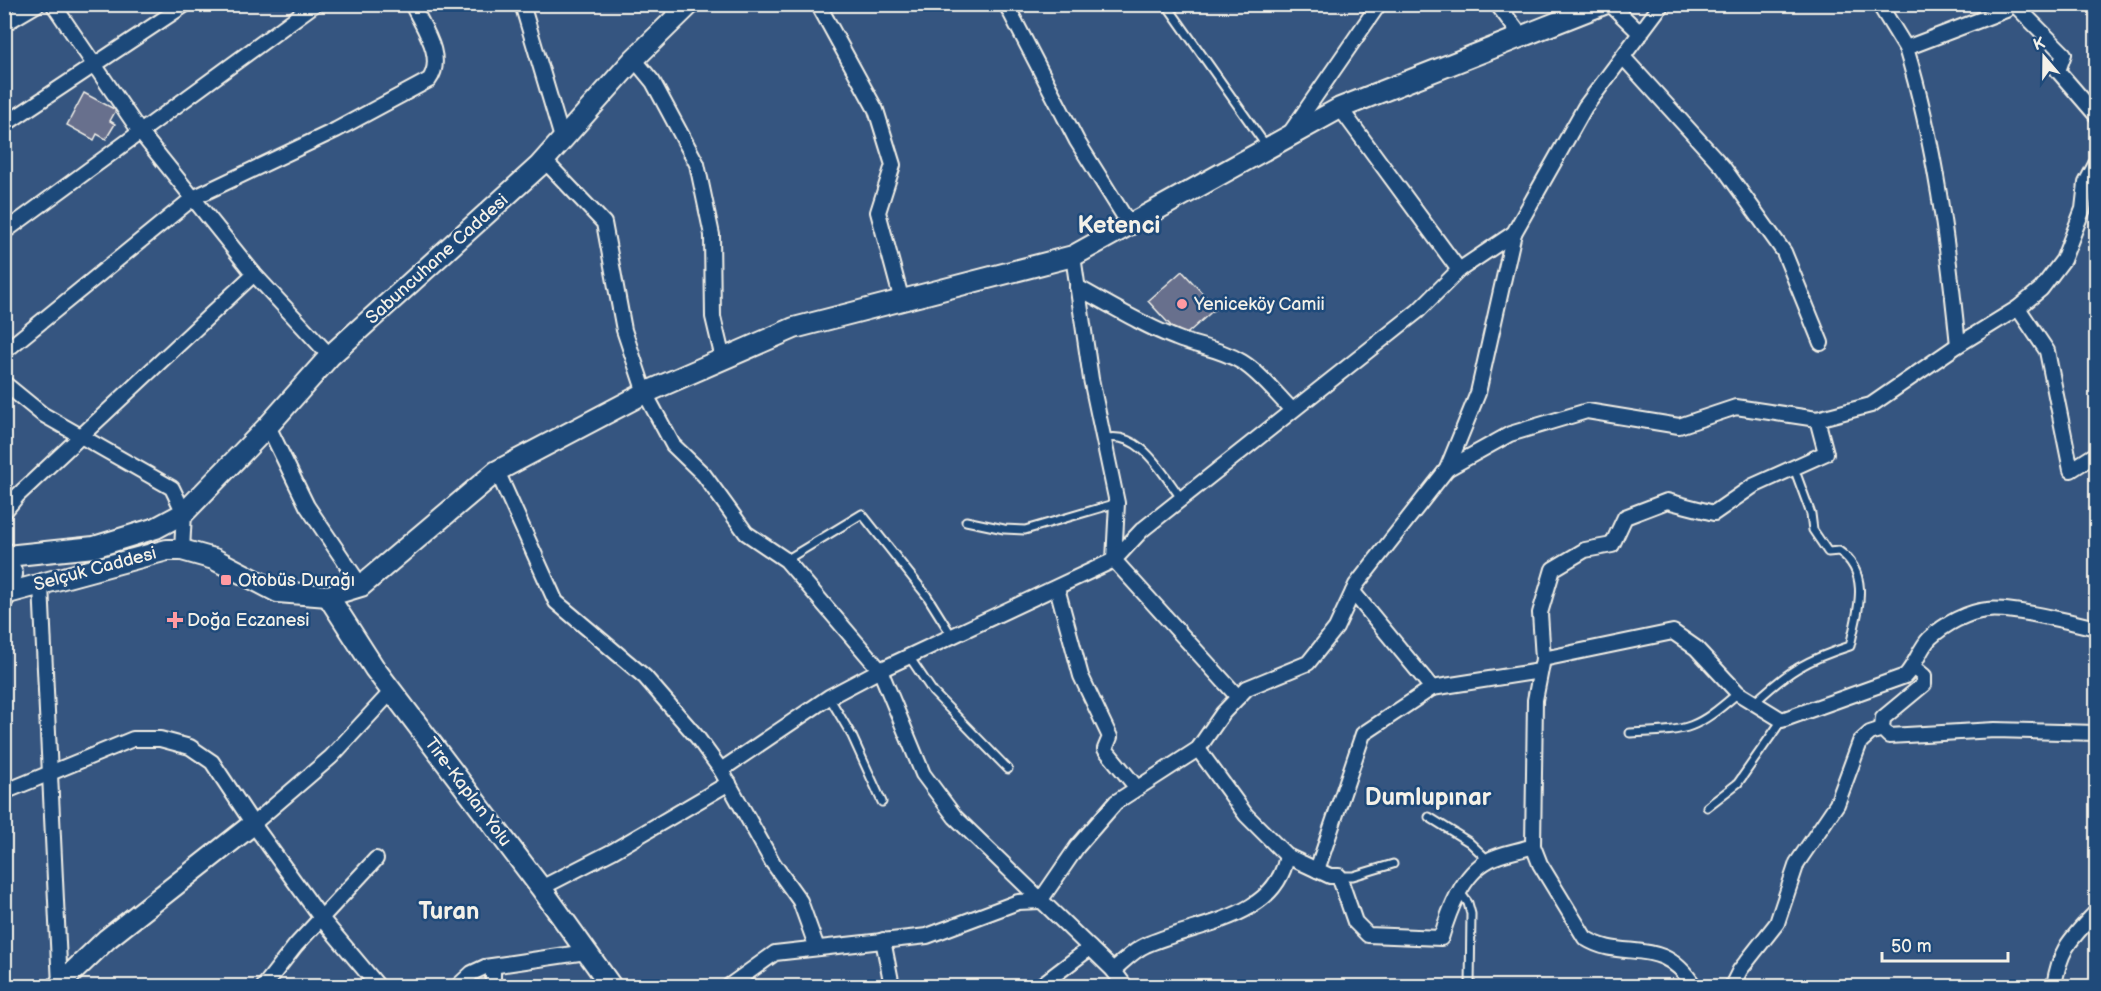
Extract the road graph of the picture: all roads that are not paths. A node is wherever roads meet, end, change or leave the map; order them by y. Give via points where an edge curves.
1 (38, 4) edge
2 (53, 4) edge
3 (186, 4) edge
4 (315, 4) edge
5 (412, 4) edge
6 (522, 4) edge
7 (690, 4) edge
8 (818, 4) edge
9 (1167, 4) edge
10 (1379, 4) edge
11 (1497, 4) edge
12 (1604, 4) edge
13 (1610, 4) edge
14 (1662, 4) edge
15 (1879, 4) edge
16 (2012, 4) edge
17 (1009, 5) edge
18 (4, 24) edge
19 (1641, 34) junction
20 (1522, 37) junction
21 (1906, 48) junction
22 (1623, 57) junction
23 (634, 59) junction
24 (95, 66) junction
25 (1340, 108) junction
26 (2097, 114) edge
27 (4, 125) edge
28 (140, 132) junction
29 (1288, 136) junction
30 (562, 138) junction
31 (1267, 147) junction
32 (544, 160) junction
33 (2097, 164) edge
34 (193, 198) junction
35 (2090, 207) edge
36 (1130, 224) junction
37 (4, 232) edge
38 (1514, 233) junction
39 (1073, 256) junction
40 (1459, 270) junction
41 (254, 274) junction
42 (1077, 287) junction
43 (902, 301) junction
44 (2018, 308) junction
45 (1821, 343) dead end
46 (1958, 345) junction
47 (4, 352) edge
48 (330, 356) junction
49 (723, 359) junction
50 (4, 383) edge
51 (645, 393) junction
52 (1292, 410) junction
53 (1817, 419) junction
54 (268, 426) junction
55 (81, 436) junction
56 (1103, 439) junction
57 (2097, 454) edge
58 (1794, 468) junction
59 (1447, 469) junction
60 (497, 471) junction
61 (1181, 498) junction
62 (1117, 503) junction
63 (4, 512) edge
64 (183, 513) junction
65 (966, 521) dead end
66 (182, 550) junction
67 (6, 554) edge
68 (786, 560) junction
69 (1114, 560) junction
70 (41, 585) junction
71 (361, 586) junction
72 (1057, 588) junction
73 (1353, 592) junction
74 (6, 595) edge
75 (327, 596) junction
76 (2097, 628) edge
77 (953, 637) junction
78 (910, 658) junction
79 (1541, 665) junction
80 (1913, 667) junction
81 (880, 670) junction
82 (1432, 688) junction
83 (392, 691) junction
84 (1738, 693) junction
85 (829, 697) junction
86 (1238, 697) junction
87 (1754, 703) junction
88 (1782, 720) junction
89 (1882, 729) junction
90 (1630, 733) dead end
91 (2097, 733) edge
92 (1198, 749) junction
93 (1008, 769) dead end
94 (721, 770) junction
95 (51, 773) junction
96 (729, 783) junction
97 (1137, 788) junction
98 (4, 792) edge
99 (882, 802) dead end
100 (1707, 807) dead end
101 (1429, 817) dead end
102 (252, 824) junction
103 (1533, 846) junction
104 (1287, 856) junction
105 (376, 859) dead end
106 (1488, 860) junction
107 (1394, 864) dead end
108 (1317, 870) junction
109 (1339, 876) junction
110 (542, 888) junction
111 (1460, 892) junction
112 (1040, 901) junction
113 (2097, 912) edge
114 (321, 918) junction
115 (883, 940) junction
116 (817, 948) junction
117 (1090, 948) junction
118 (586, 952) junction
119 (493, 966) junction
120 (1113, 970) junction
121 (59, 986) edge
122 (264, 987) edge
123 (378, 987) edge
124 (458, 987) edge
125 (493, 987) edge
126 (611, 987) edge
127 (729, 987) edge
128 (892, 987) edge
129 (1040, 987) edge
130 (1125, 987) edge
131 (1470, 987) edge
132 (1694, 987) edge
133 (1732, 987) edge
134 (2054, 987) edge

1 - 18 street
2 - 24 street
3 - 24 street
4 - 28 street
5 - 34 street via 436,59 429,80 336,130
6 - 30 street
7 - 23 street, Sabuncuhane Caddesi
8 - 43 street via 876,110 893,165 878,212
9 - 31 lane
10 - 29 street
11 - 20 street
12 - 20 street
13 - 19 street
14 - 19 street
15 - 21 street
16 - 21 street via 2006,10
16 - 26 street via 2064,54 2058,71
17 - 36 street via 1077,141
19 - 22 street
20 - 25 street
21 - 46 street via 1922,100 1951,275
22 - 38 street via 1585,107
22 - 45 street via 1723,167 1784,252
23 - 30 street, Sabuncuhane Caddesi
23 - 49 street via 653,82 697,164 712,235 714,317
24 - 27 street
24 - 28 street
25 - 29 street
25 - 40 street
28 - 34 street
28 - 37 street
29 - 31 street
30 - 32 street, Sabuncuhane Caddesi
31 - 36 street
32 - 48 street, Sabuncuhane Caddesi
32 - 51 street via 604,223 624,330
33 - 35 street via 2086,183
34 - 41 street
34 - 47 street
35 - 44 street via 2063,260 2041,289
36 - 39 street
38 - 40 street
38 - 59 street via 1478,393
39 - 42 street
39 - 43 street
40 - 52 street via 1418,310
41 - 48 street
41 - 55 street
42 - 52 street via 1142,323 1243,363
42 - 56 street
43 - 49 street via 794,328
44 - 46 street
44 - 57 street via 2048,351 2071,470
46 - 53 street via 1871,405
48 - 54 street, Sabuncuhane Caddesi
49 - 51 street
50 - 55 street via 42,414
51 - 60 street
51 - 68 street via 674,444 704,475 746,533
52 - 61 street
53 - 58 street via 1826,453
53 - 59 street via 1736,407 1680,426 1587,411 1510,434
54 - 64 street, Sabuncuhane Caddesi
54 - 71 street via 308,506
55 - 63 street
55 - 64 street via 172,488
56 - 61 lane via 1125,438 1141,447
56 - 62 street
58 - 79 street via 1753,486 1714,513 1667,501 1625,518 1612,545 1585,550 1553,569 1540,613
58 - 87 lane via 1813,530 1828,552 1839,551 1853,565 1860,584 1860,602 1850,646 1793,669
59 - 73 street
60 - 71 street
60 - 94 street via 556,602 645,677 698,737
61 - 69 street via 1142,530
62 - 65 lane via 1025,530
62 - 69 street
64 - 66 street
64 - 67 street, Sabuncuhane Caddesi via 156,528 94,547
66 - 70 street, Selçuk Caddesi via 167,549
66 - 75 street via 214,559 278,592
67 - 74 street via 12,574
68 - 77 lane via 862,514 927,596
68 - 81 street
69 - 72 street
69 - 86 street
70 - 74 street, Selçuk Caddesi
70 - 95 street
71 - 75 street
72 - 77 street
72 - 97 street via 1081,676 1110,737 1106,749
73 - 82 street
73 - 86 street via 1336,628 1308,663 1247,687
75 - 83 street, Tire-Kaplan Yolu
76 - 80 street via 1990,609 1972,613 1943,628 1921,648
77 - 78 street
78 - 81 street
78 - 93 lane via 933,692
79 - 82 street
79 - 84 street via 1673,632 1696,648
79 - 103 street via 1535,700
80 - 88 street via 1897,680
80 - 89 street via 1924,676 1923,684 1883,718
81 - 85 street
81 - 112 street via 923,774 955,817
82 - 108 street via 1363,734
83 - 102 street via 331,757
83 - 110 street, Tire-Kaplan Yolu
84 - 87 street
84 - 90 lane via 1696,725 1681,730
85 - 94 street
85 - 99 lane
86 - 92 street
87 - 88 street
88 - 100 lane via 1738,783
89 - 91 street via 1894,736 1995,730
89 - 133 street via 1860,742 1837,804 1797,864 1777,923 1740,970
92 - 97 street
92 - 104 street via 1246,816
94 - 96 street
95 - 98 street
95 - 102 street via 133,739 160,739 190,747 212,762
95 - 121 street
96 - 110 street
96 - 116 street via 773,863 800,901
97 - 112 street via 1116,802 1077,847
101 - 106 lane via 1469,842
102 - 114 street
102 - 121 street via 107,939
103 - 106 street
103 - 132 street via 1585,938 1665,958 1682,970
104 - 108 street
104 - 120 street via 1285,866 1262,900 1210,926 1144,945
105 - 114 street
106 - 111 street
107 - 109 lane
108 - 109 street
109 - 111 street via 1355,922 1375,937 1441,938 1449,910
110 - 118 street, Tire-Kaplan Yolu
111 - 131 lane via 1470,914
112 - 115 street via 1018,902 927,936
112 - 117 street
113 - 134 street via 2070,940 2058,960
114 - 122 street
114 - 123 street
115 - 116 street
115 - 128 street
116 - 127 street via 776,953
117 - 120 street
117 - 129 street
118 - 119 street
118 - 126 street, Tire-Kaplan Yolu
119 - 124 street via 471,973
119 - 125 street
120 - 130 street

